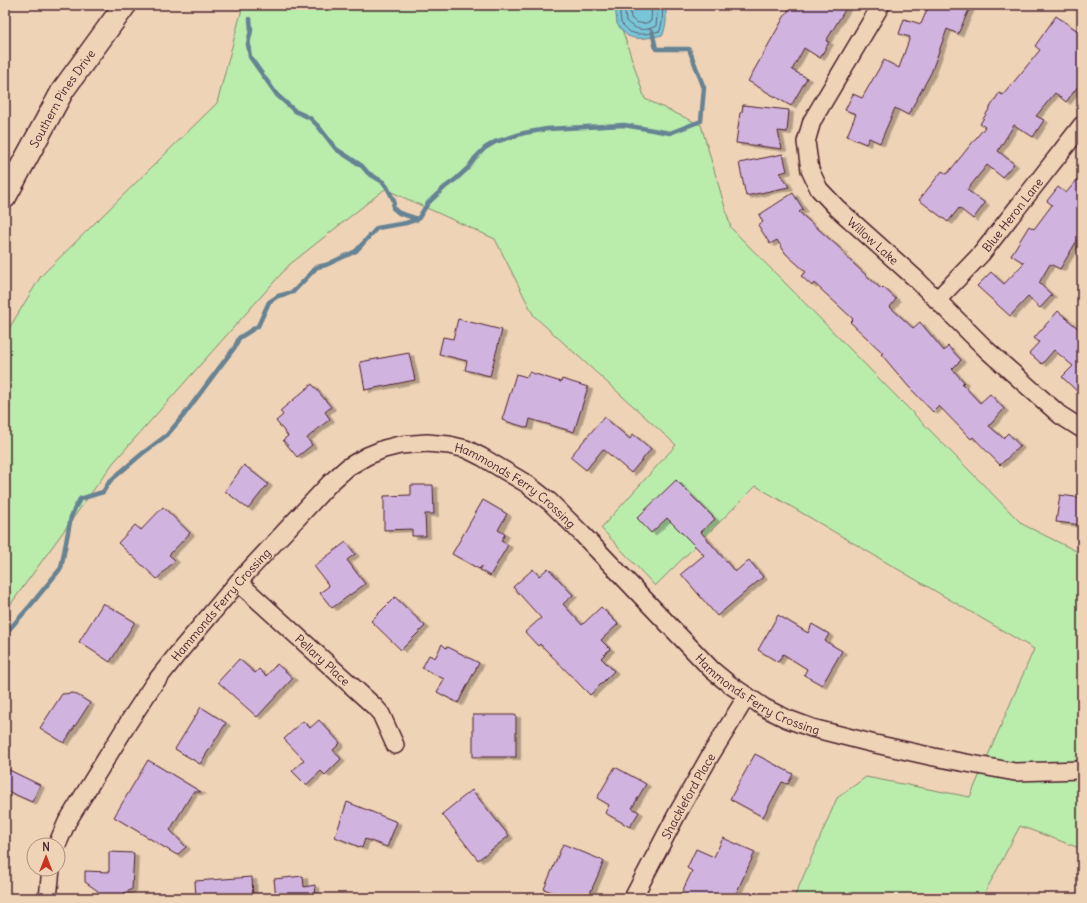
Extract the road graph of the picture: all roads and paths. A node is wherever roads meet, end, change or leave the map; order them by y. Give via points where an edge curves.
1 (125, 5) edge
2 (881, 5) edge
3 (1082, 125) edge
4 (5, 197) edge
5 (937, 300) junction
6 (1082, 429) edge
7 (238, 582) junction
8 (747, 696) junction
9 (395, 745) dead end
10 (1082, 770) edge
11 (60, 837) edge
12 (50, 877) edge
13 (48, 898) edge
14 (633, 898) edge

1 - 4 street, Southern Pines Drive via 63,90
2 - 5 street, Willow Lake via 812,121 806,142 810,170 819,189 837,208
3 - 5 street, Blue Heron Lane via 982,253
5 - 6 street, Willow Lake via 988,351 1060,415
7 - 8 street, Hammonds Ferry Crossing via 299,515 348,467 367,456 400,445 449,445 466,449 482,457 527,484 550,502 712,670
7 - 9 street, Pellary Place via 375,707 381,714
7 - 11 street, Hammonds Ferry Crossing via 153,685 67,822
8 - 10 street, Hammonds Ferry Crossing via 785,718 871,744 1015,772
8 - 14 street, Shackleford Place via 677,814
12 - 13 street

